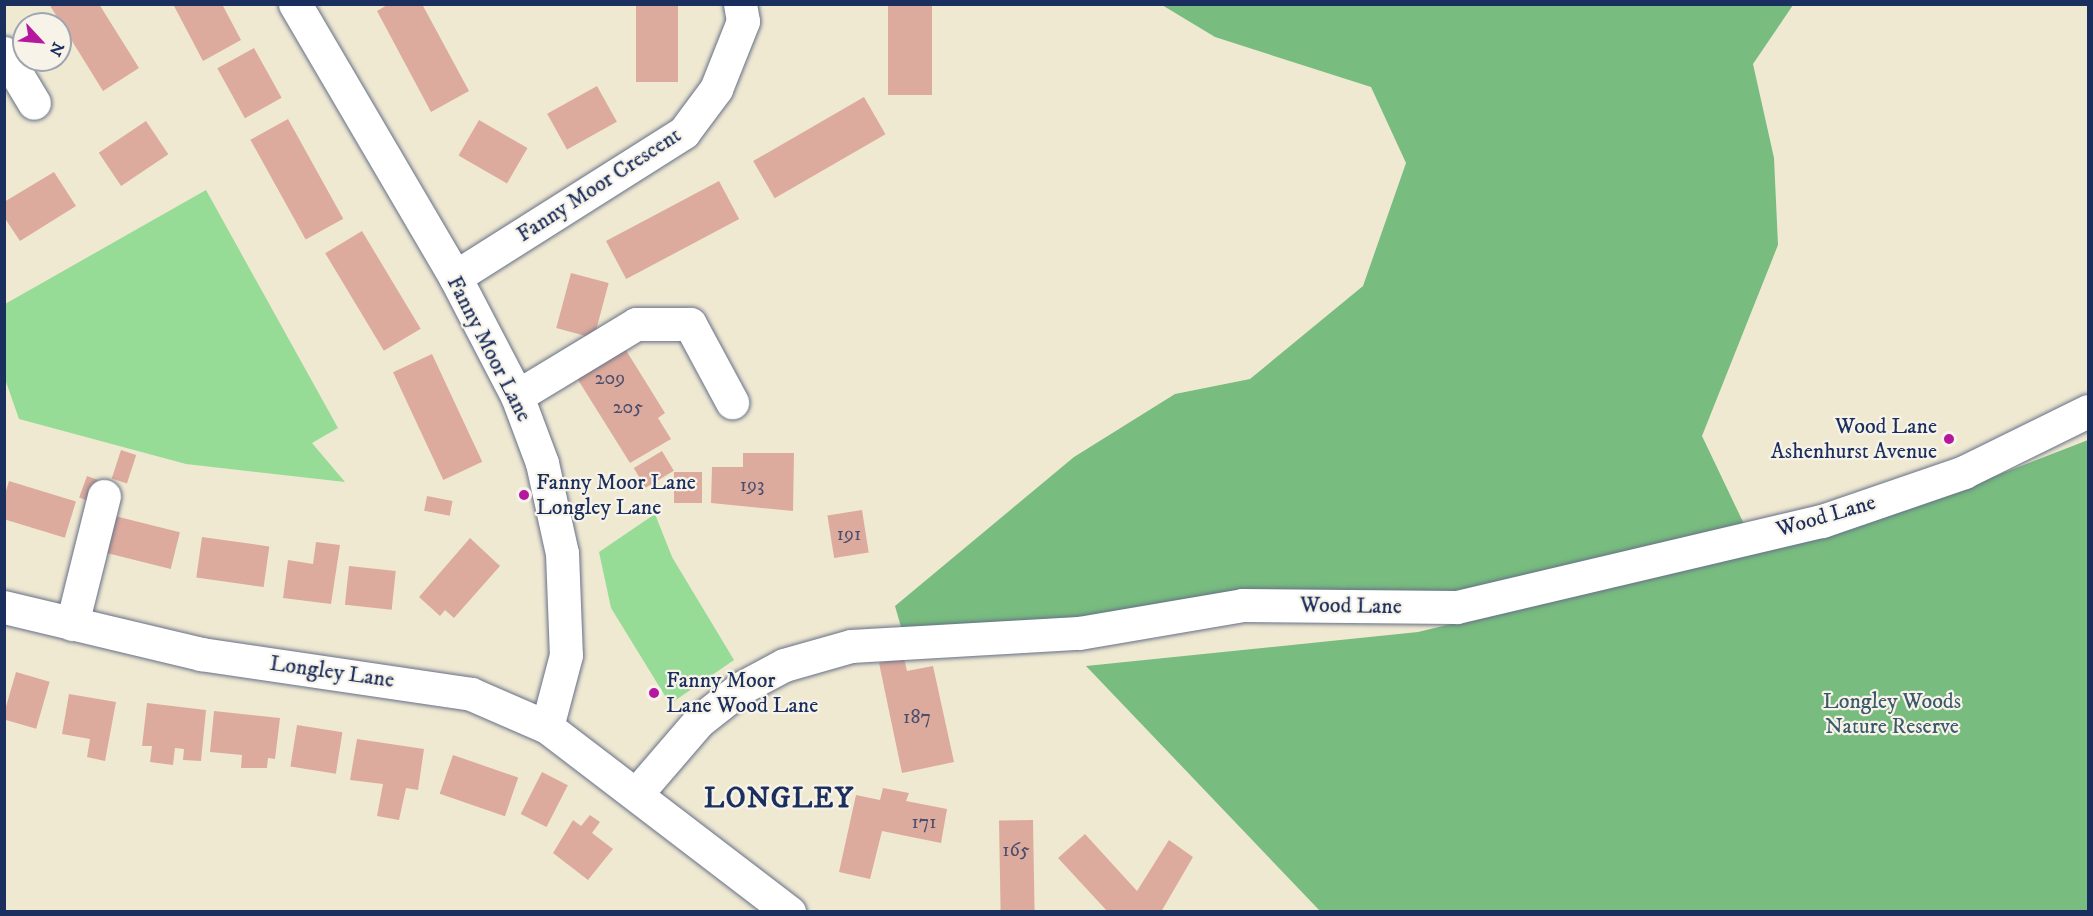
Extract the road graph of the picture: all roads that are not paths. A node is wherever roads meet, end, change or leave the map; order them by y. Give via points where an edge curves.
1 (295, 4) edge
2 (740, 4) edge
3 (4, 53) edge
4 (34, 103) dead end
5 (454, 277) junction
6 (517, 396) junction
7 (732, 402) dead end
8 (2088, 411) edge
9 (104, 496) dead end
10 (4, 607) edge
11 (72, 624) junction
12 (547, 727) junction
13 (637, 793) junction
14 (789, 912) edge

1 - 5 street, Fanny Moor Lane
2 - 5 street, Fanny Moor Crescent via 743,21 716,89 684,132
3 - 4 street
5 - 6 street, Fanny Moor Lane
6 - 7 street via 636,324 690,324
6 - 12 street, Fanny Moor Lane via 542,462 562,553 566,656
8 - 13 street, Wood Lane via 1964,472 1822,521 1457,607 1242,605 1078,633 851,646 784,665 741,688 699,721
9 - 11 street
10 - 11 street, Longley Lane
11 - 12 street, Longley Lane via 201,654 471,694
12 - 13 street, Longley Lane
13 - 14 street, Longley Lane

